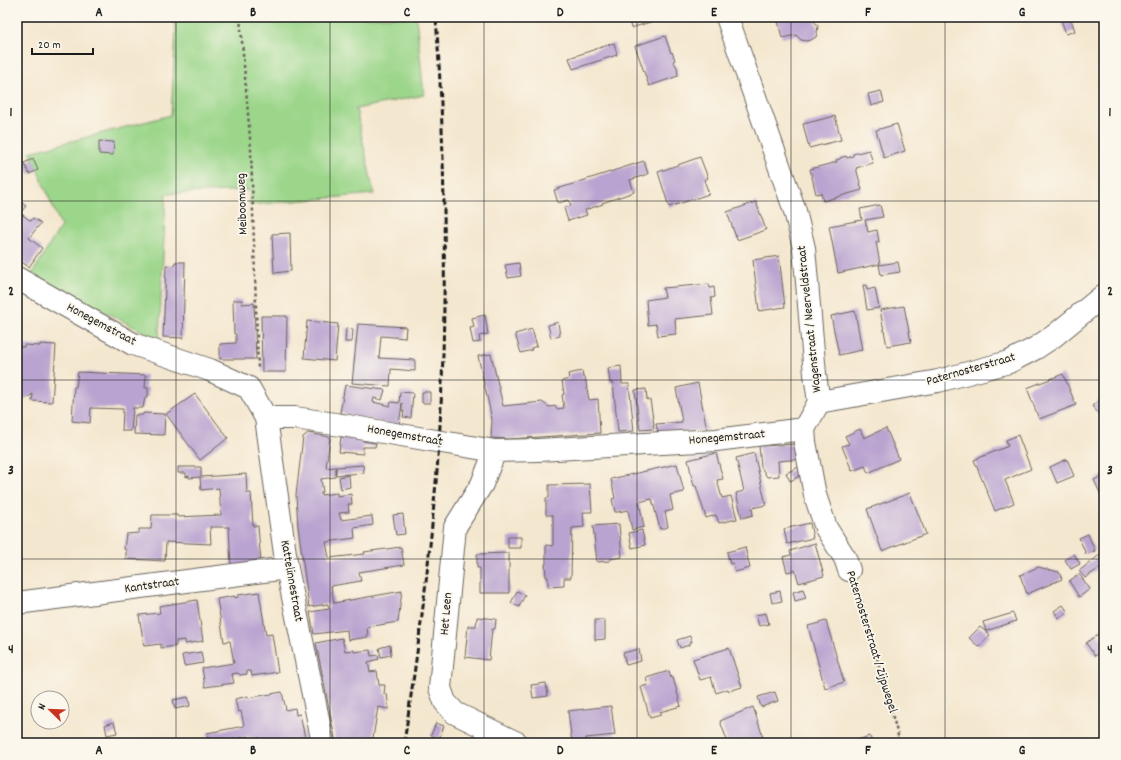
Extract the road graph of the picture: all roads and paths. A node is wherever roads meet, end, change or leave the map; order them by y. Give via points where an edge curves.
1 (240, 17) edge
2 (727, 17) edge
3 (17, 278) edge
4 (1104, 295) edge
5 (249, 388) junction
6 (819, 402) junction
7 (266, 418) junction
8 (804, 430) junction
9 (495, 451) junction
10 (287, 568) junction
11 (849, 570) joint
12 (17, 604) edge
13 (323, 743) edge
14 (517, 743) edge
15 (900, 743) edge

1 - 5 path, Meiboomweg via 251,150 258,376
2 - 6 street, Wagenstraat / Neerveldstraat via 795,211 804,248
3 - 5 street, Honegemstraat via 133,344 210,370
4 - 6 street, Paternosterstraat via 1054,336 1009,362 938,381
5 - 7 street
6 - 8 street
7 - 9 street, Honegemstraat via 302,419
7 - 10 street, Kattelinnestraat
8 - 9 street, Honegemstraat via 716,440
8 - 11 street, Paternosterstraat / Zijpwegel via 815,495 826,528 845,558
9 - 14 street, Het Leen via 482,484 455,527 440,688 445,702 456,713
10 - 12 street, Kantstraat
10 - 13 street, Kattelinnestraat
11 - 15 path, Paternosterstraat / Zijpwegel via 861,600

